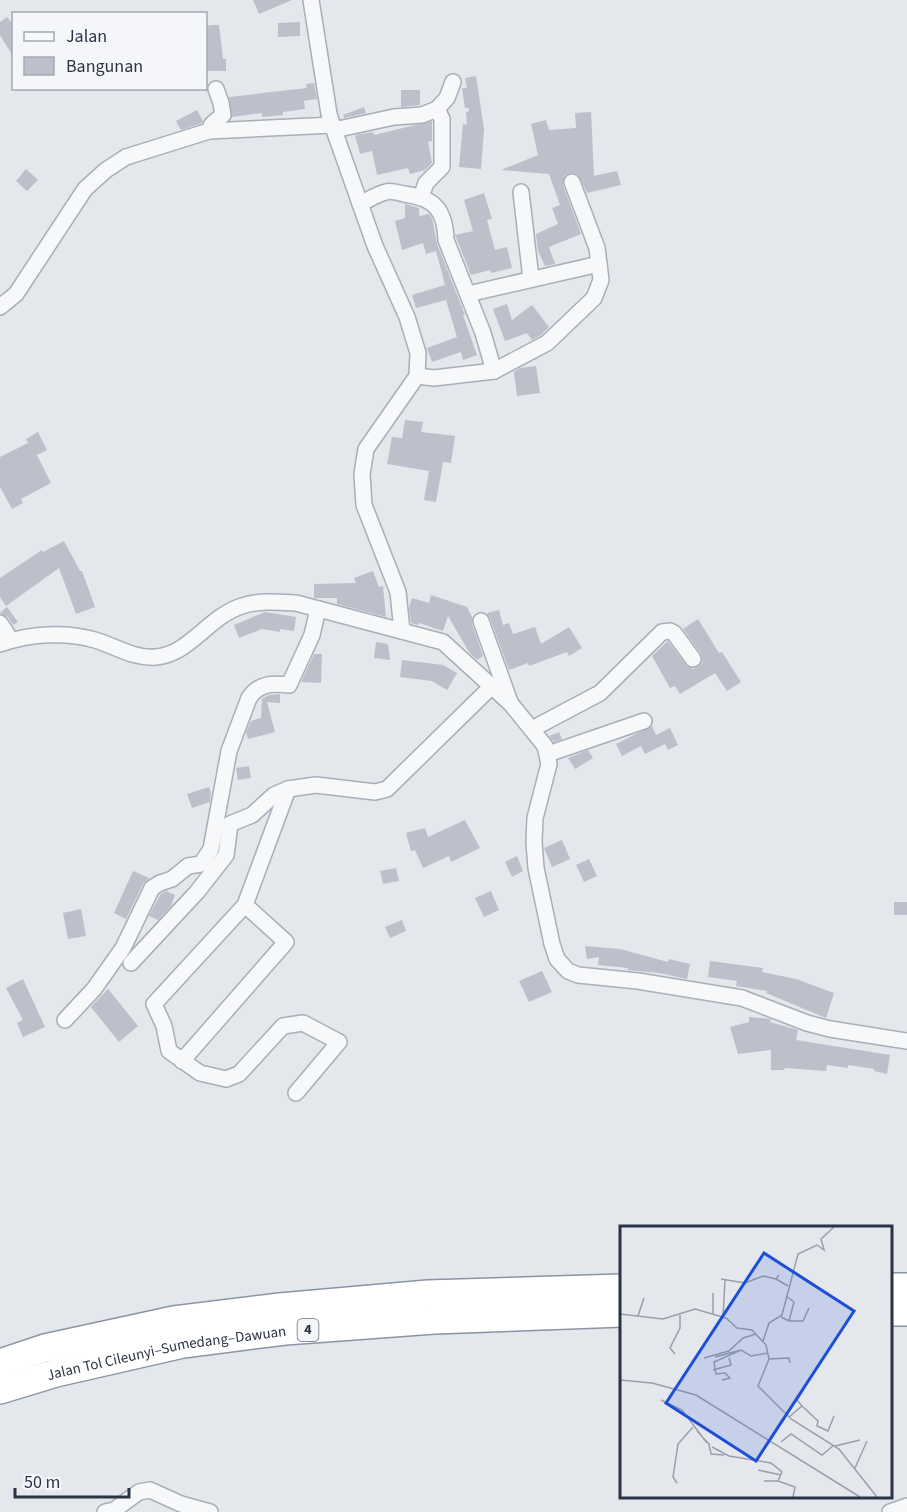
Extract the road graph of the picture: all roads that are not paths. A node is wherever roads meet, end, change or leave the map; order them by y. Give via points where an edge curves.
1 (310, 0) edge
2 (453, 82) dead end
3 (216, 89) dead end
4 (436, 109) junction
5 (333, 128) junction
6 (209, 131) junction
7 (572, 182) dead end
8 (521, 192) dead end
9 (421, 197) junction
10 (360, 204) junction
11 (599, 264) junction
12 (531, 279) junction
13 (468, 294) junction
14 (0, 307) edge
15 (494, 371) junction
16 (417, 376) junction
17 (318, 609) junction
18 (481, 621) dead end
19 (0, 623) edge
20 (402, 631) junction
21 (6, 642) edge
22 (693, 659) dead end
23 (492, 686) junction
24 (511, 704) junction
25 (644, 722) dead end
26 (532, 729) junction
27 (548, 754) junction
28 (288, 789) junction
29 (245, 905) junction
30 (131, 963) dead end
31 (65, 1020) dead end
32 (907, 1041) edge
33 (182, 1060) junction
34 (296, 1093) dead end
35 (620, 1288) edge
36 (620, 1313) edge
37 (0, 1363) edge
38 (0, 1390) edge
39 (907, 1506) edge
40 (105, 1512) edge
41 (210, 1512) edge
42 (890, 1512) edge

1 - 5 street
2 - 4 street via 447,98
3 - 6 street via 223,115
4 - 5 street via 422,115
4 - 9 street via 442,119 442,166 426,183
5 - 6 street
5 - 10 street
6 - 14 street via 126,157 106,171 85,189 16,294
7 - 11 street via 597,248
8 - 12 street
9 - 10 street via 386,191
9 - 13 street via 441,211 446,240
10 - 16 street via 407,317 418,353
11 - 12 street
11 - 15 street via 601,280 594,298 547,342
12 - 13 street
13 - 15 street
15 - 16 street via 434,378
16 - 20 street via 366,449 362,474 364,505 398,592
17 - 20 street
17 - 21 street via 272,601 242,606 220,617 179,650 158,657 139,657 93,640 64,635
17 - 31 street via 312,635 289,685 267,684 249,698 229,750 215,835 207,857 201,864 188,866 152,888 123,948 94,989
18 - 24 street
19 - 21 street
20 - 23 street via 443,642
22 - 26 street via 674,633 662,632 600,693
23 - 24 street
23 - 28 street via 387,789 375,792 316,785
24 - 26 street
25 - 27 street
26 - 27 street
27 - 32 street via 534,842 552,945 557,959 568,971 742,998 830,1029
28 - 29 street
28 - 30 street via 274,795 252,815 230,824 226,855
29 - 33 street via 154,1004 169,1052
29 - 33 street via 286,942
33 - 34 street via 200,1073 226,1079 239,1074 283,1026 303,1023 339,1042
35 - 37 highway, Jalan Tol Cileunyi–Sumedang–Dawuan / 4 via 428,1294 269,1308 174,1320 45,1348
36 - 38 highway, Jalan Tol Cileunyi–Sumedang–Dawuan / 4 via 285,1331 183,1344
39 - 42 street
40 - 41 street via 139,1492 150,1490

